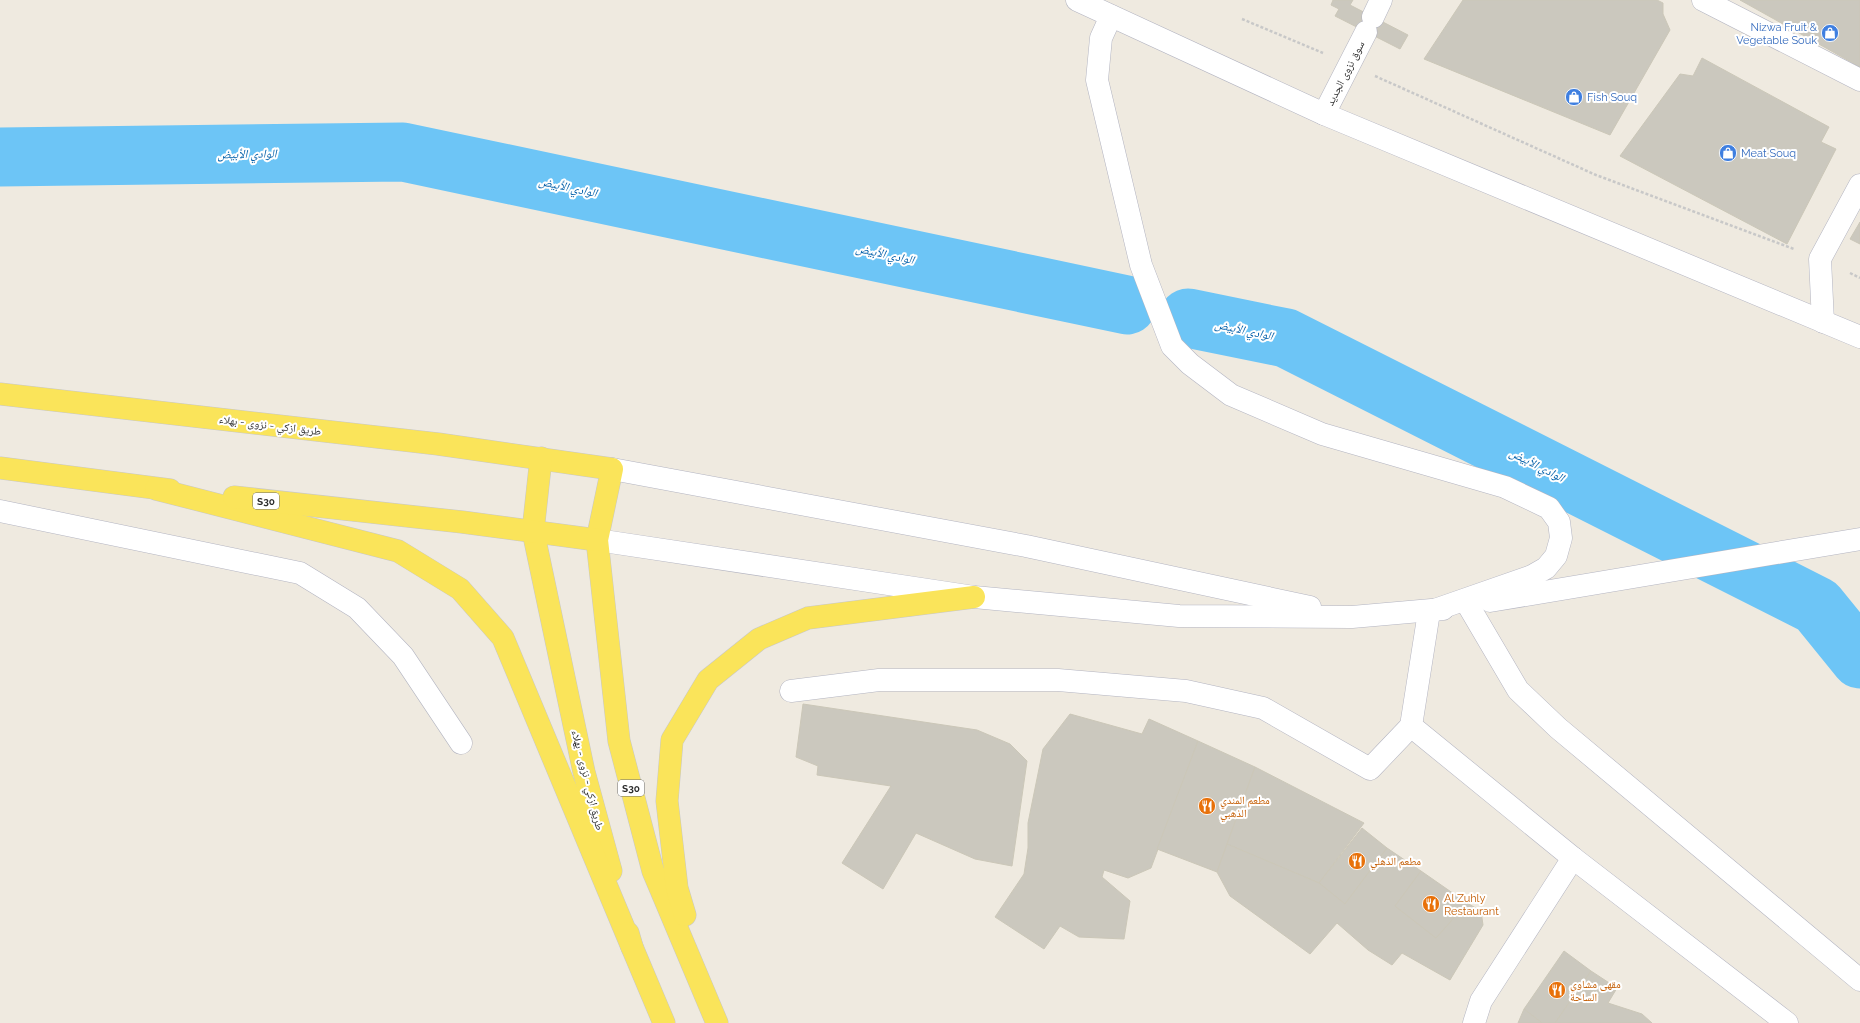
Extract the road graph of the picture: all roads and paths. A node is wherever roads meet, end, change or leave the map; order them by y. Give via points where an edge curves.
1 (1077, 0) edge
2 (1704, 0) edge
3 (1111, 16) junction
4 (1373, 16) edge
5 (1242, 19) dead end
6 (1350, 65) junction
7 (1860, 80) edge
8 (1324, 114) junction
9 (1860, 185) edge
10 (1820, 259) junction
11 (1860, 278) edge
12 (1823, 322) junction
13 (1860, 337) edge
14 (0, 394) edge
15 (541, 458) junction
16 (0, 468) edge
17 (612, 469) junction
18 (156, 489) junction
19 (0, 511) edge
20 (533, 531) junction
21 (1858, 539) edge
22 (597, 540) junction
23 (974, 597) junction
24 (1468, 605) junction
25 (1429, 612) junction
26 (1352, 617) junction
27 (791, 691) dead end
28 (1411, 726) junction
29 (461, 743) dead end
30 (1572, 858) junction
31 (632, 947) junction
32 (1860, 980) edge
33 (664, 1023) edge
34 (718, 1023) edge
35 (1474, 1023) edge
36 (1787, 1023) edge

1 - 3 street
2 - 7 street
3 - 8 street
3 - 25 street via 1101,38 1097,80 1141,265 1172,346 1190,364 1231,395 1322,434 1505,487 1549,508 1559,522 1561,538 1556,556 1546,568 1532,576
4 - 6 street, سوق نزوى الجديد
5 - 6 path
6 - 8 street, سوق نزوى الجديد
6 - 10 path via 1596,175
8 - 12 street
9 - 10 street
10 - 11 path
10 - 12 street
12 - 13 street
14 - 15 main road, طريق ازكي - نزوى - بهلاء
15 - 17 main road, طريق ازكي - نزوى - بهلاء
15 - 20 main road, طريق ازكي - نزوى - بهلاء
16 - 18 main road, S30
17 - 22 main road, S30
17 - 26 street via 1026,546
18 - 20 main road, S30
18 - 31 main road via 398,551 460,589 503,638
19 - 29 street via 300,573 357,608 404,656
20 - 22 main road, S30
20 - 31 main road, طريق ازكي - نزوى - بهلاء via 584,772
21 - 24 street
22 - 23 street
22 - 34 main road, S30 via 618,741 653,871
23 - 26 street via 1179,616
23 - 34 main road via 808,618 759,640 708,680 672,740 667,801 677,888
24 - 25 street
24 - 32 street via 1518,690 1558,728
25 - 26 street
25 - 28 street
27 - 28 street via 879,680 1058,680 1186,691 1263,708 1370,769
28 - 30 street
30 - 35 street via 1480,1001
30 - 36 street
31 - 33 main road, طريق ازكي - نزوى - بهلاء

